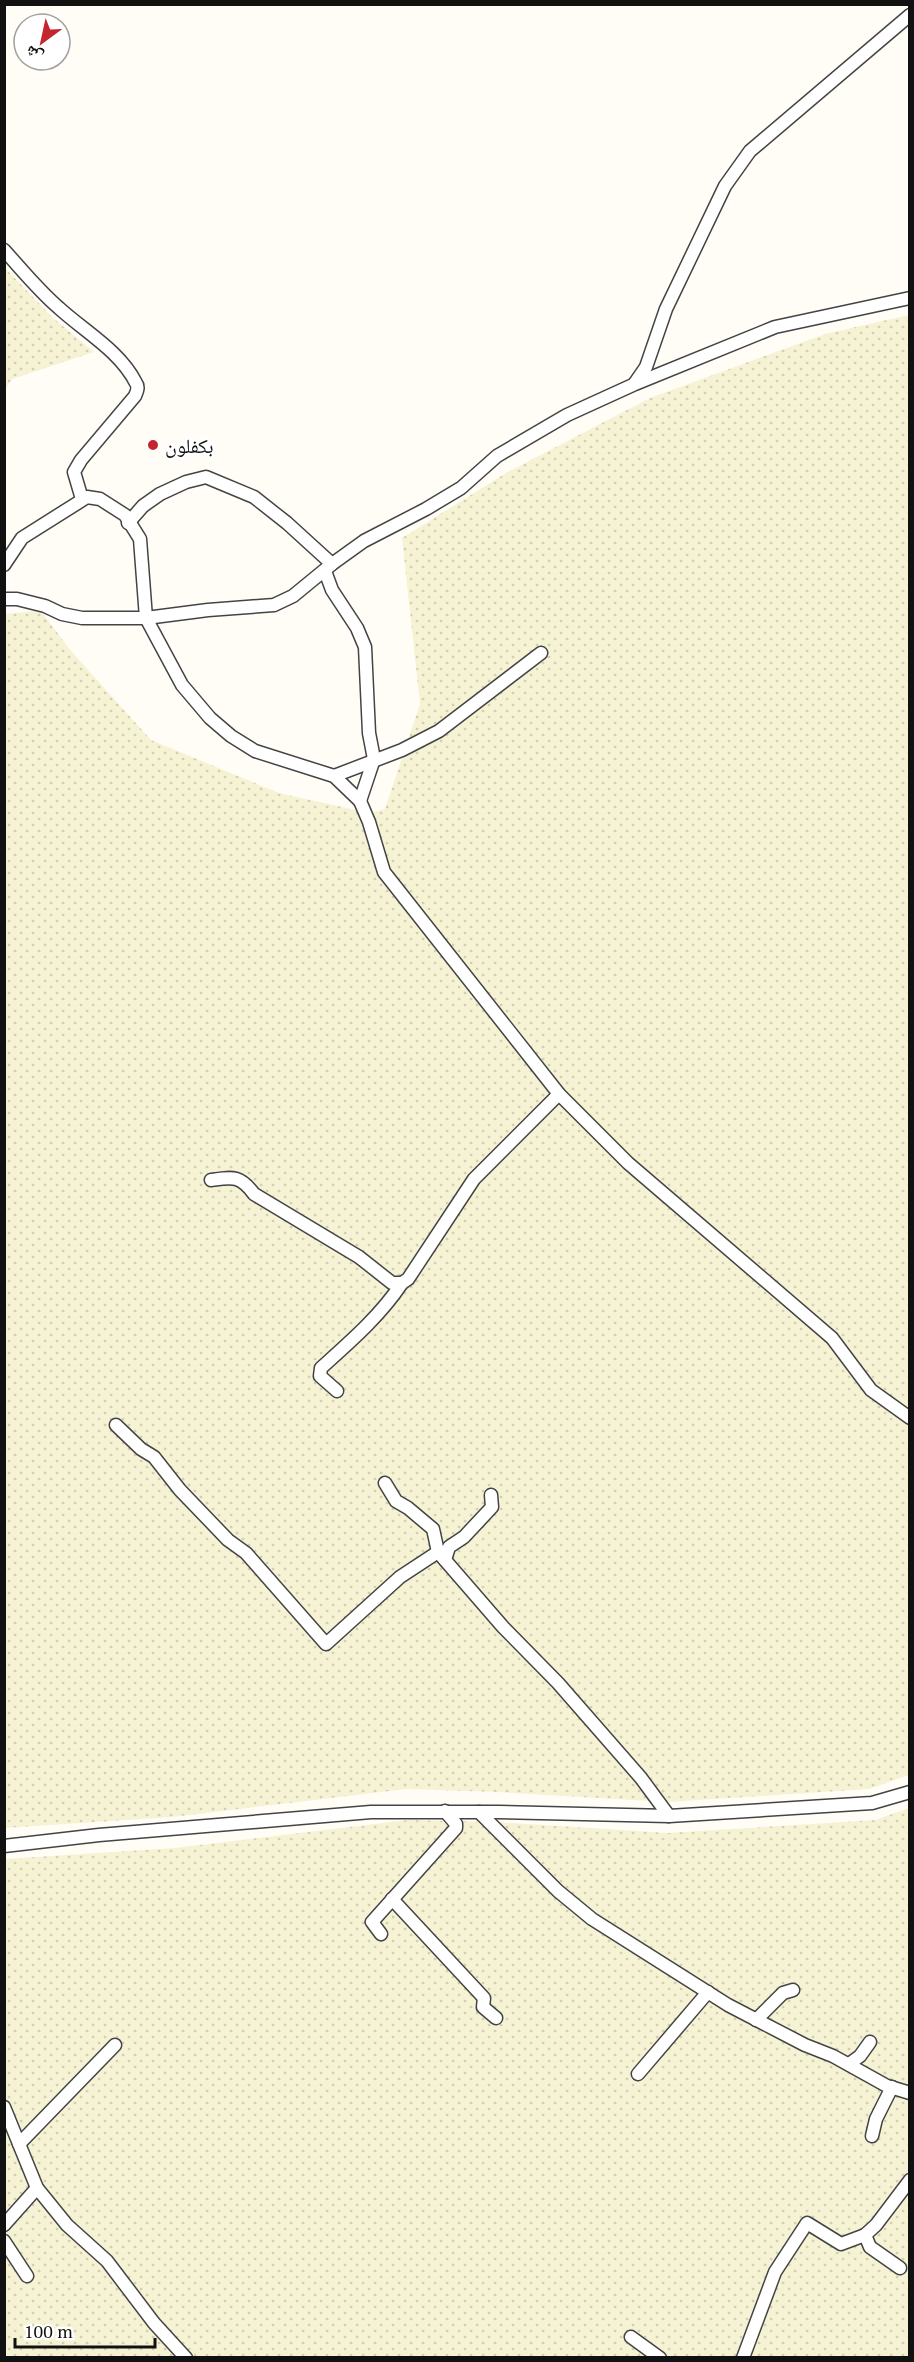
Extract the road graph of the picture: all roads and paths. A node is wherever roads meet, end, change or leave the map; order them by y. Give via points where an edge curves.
1 (909, 15) edge
2 (4, 250) edge
3 (904, 299) edge
4 (909, 311) edge
5 (634, 384) junction
6 (82, 499) junction
7 (128, 523) junction
8 (4, 565) edge
9 (328, 567) junction
10 (4, 599) edge
11 (146, 618) junction
12 (540, 653) dead end
13 (374, 759) junction
14 (334, 776) junction
15 (360, 801) junction
16 (559, 1094) junction
17 (211, 1180) dead end
18 (402, 1282) junction
19 (337, 1391) dead end
20 (909, 1418) edge
21 (116, 1425) dead end
22 (385, 1483) dead end
23 (491, 1495) dead end
24 (441, 1556) junction
25 (909, 1792) edge
26 (444, 1811) junction
27 (479, 1812) junction
28 (669, 1816) junction
29 (4, 1845) edge
30 (392, 1899) junction
31 (381, 1934) dead end
32 (793, 1990) dead end
33 (708, 1992) junction
34 (496, 2018) dead end
35 (756, 2020) junction
36 (870, 2042) dead end
37 (114, 2045) dead end
38 (849, 2064) junction
39 (638, 2074) dead end
40 (891, 2088) junction
41 (909, 2093) edge
42 (4, 2107) edge
43 (872, 2136) dead end
44 (19, 2144) junction
45 (909, 2180) edge
46 (36, 2188) junction
47 (4, 2225) edge
48 (866, 2235) junction
49 (4, 2241) edge
50 (900, 2268) dead end
51 (27, 2276) dead end
52 (631, 2337) dead end
53 (186, 2358) edge
54 (660, 2358) edge
55 (743, 2358) edge

1 - 5 street via 750,151 724,186 666,309 646,367
2 - 6 street via 60,310 121,363 138,388 74,472
3 - 4 street
3 - 5 street via 775,327
5 - 9 street via 567,415 496,456 461,488 364,541
6 - 7 street via 100,499 125,515
6 - 8 street via 22,538
7 - 9 street via 142,506 160,494 206,477 254,497 287,523
7 - 11 street via 140,539
9 - 11 street via 293,596 274,605
9 - 13 street via 332,590 365,647
10 - 11 street via 16,598 82,618
11 - 14 street via 182,685 231,736 255,751
12 - 13 street via 439,731
13 - 14 street
13 - 15 street
14 - 15 street
15 - 16 street via 384,872
16 - 18 street via 474,1179 408,1279
16 - 20 street via 628,1163 831,1338 871,1390
17 - 18 street via 241,1180 254,1194 359,1257 392,1283
18 - 19 street via 368,1325 321,1368 320,1376
21 - 24 street via 154,1457 180,1490 228,1540 246,1553 326,1644 400,1577
22 - 24 street via 396,1501 434,1529
23 - 24 street via 492,1507
24 - 28 street via 558,1683
25 - 28 street via 872,1803
26 - 27 street
26 - 29 street via 371,1812
26 - 30 street via 456,1828
27 - 28 street
27 - 33 street via 558,1891 592,1918
30 - 31 street via 372,1922
30 - 34 street via 484,1998 483,2007
32 - 35 street via 783,1993
33 - 35 street
33 - 39 street
35 - 38 street
36 - 38 street
37 - 44 street
38 - 40 street
40 - 41 street
40 - 43 street
42 - 44 street
44 - 46 street
45 - 48 street
46 - 47 street
46 - 53 street via 67,2225 107,2261
48 - 50 street via 870,2247
48 - 55 street via 841,2244 807,2223 775,2272
49 - 51 street
52 - 54 street

